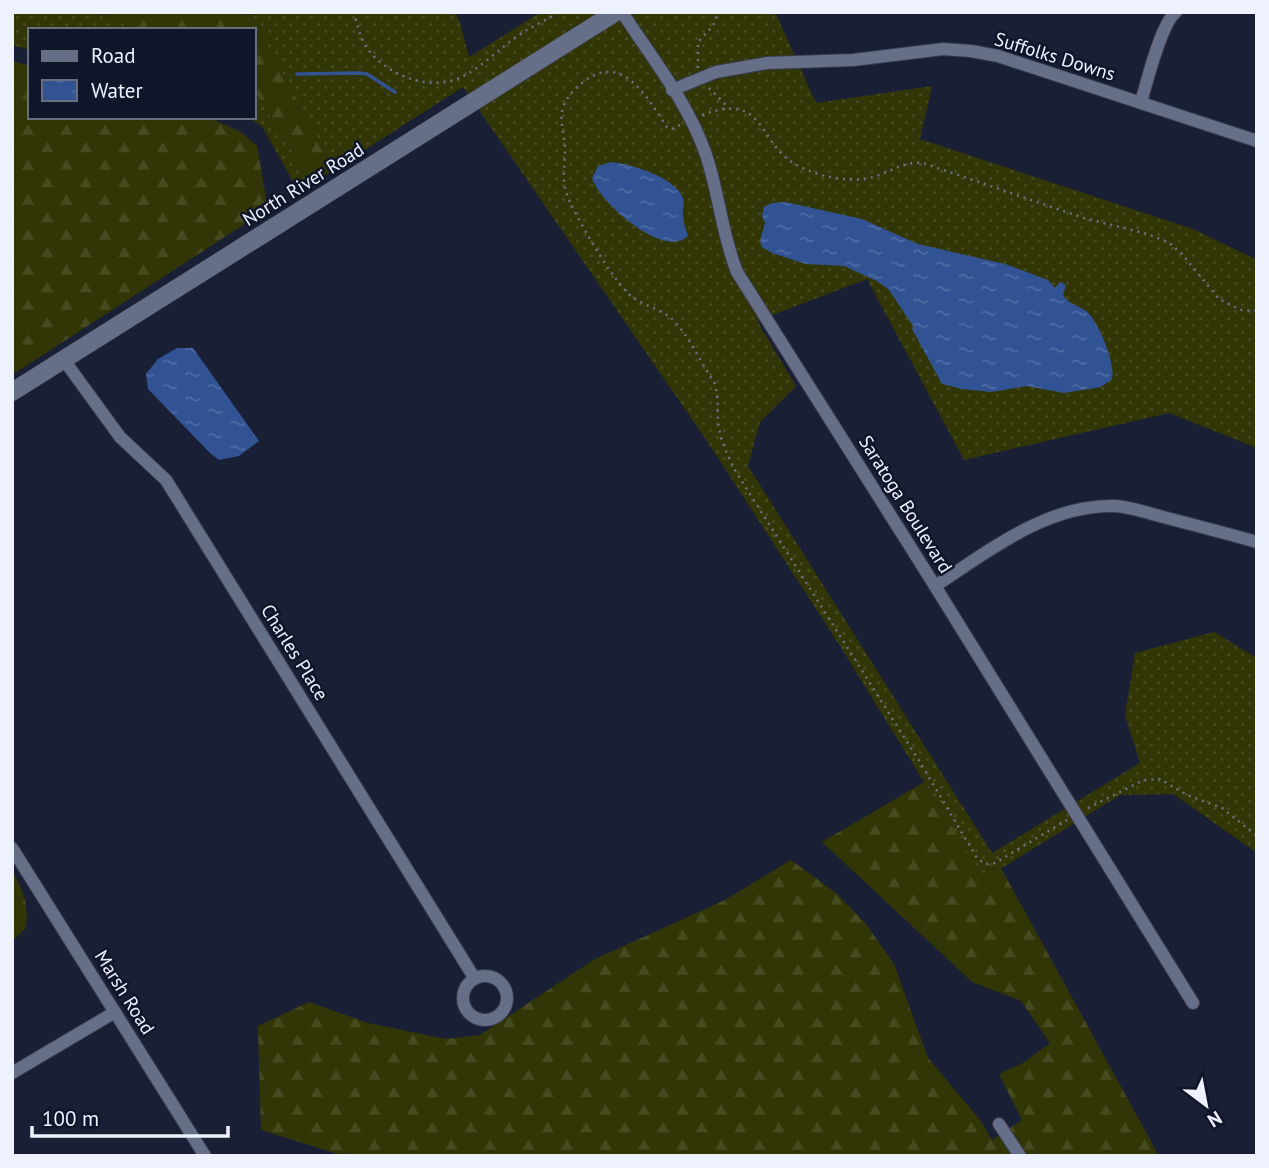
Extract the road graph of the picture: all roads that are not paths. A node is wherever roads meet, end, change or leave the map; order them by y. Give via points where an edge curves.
1 (616, 12) edge
2 (622, 12) edge
3 (1176, 12) edge
4 (672, 90) junction
5 (1141, 102) junction
6 (1257, 141) edge
7 (64, 360) junction
8 (12, 392) edge
9 (1257, 542) edge
10 (935, 586) junction
11 (12, 848) edge
12 (475, 979) dead end
13 (1193, 1003) dead end
14 (115, 1012) junction
15 (12, 1073) edge
16 (999, 1124) dead end
17 (205, 1156) edge
18 (1020, 1156) edge

1 - 7 street, North River Road
2 - 4 street, Saratoga Boulevard
3 - 5 street via 1163,33
4 - 5 street, Suffolks Downs via 738,66 957,50 998,56
4 - 10 street, Saratoga Boulevard via 704,150 737,272
5 - 6 street, Suffolks Downs
7 - 8 street, North River Road
7 - 12 street, Charles Place via 120,437 166,480
9 - 10 street via 1116,506 1081,509 1035,524
10 - 13 street, Saratoga Boulevard
11 - 14 street, Marsh Road
14 - 15 street
14 - 17 street, Marsh Road
16 - 18 street

